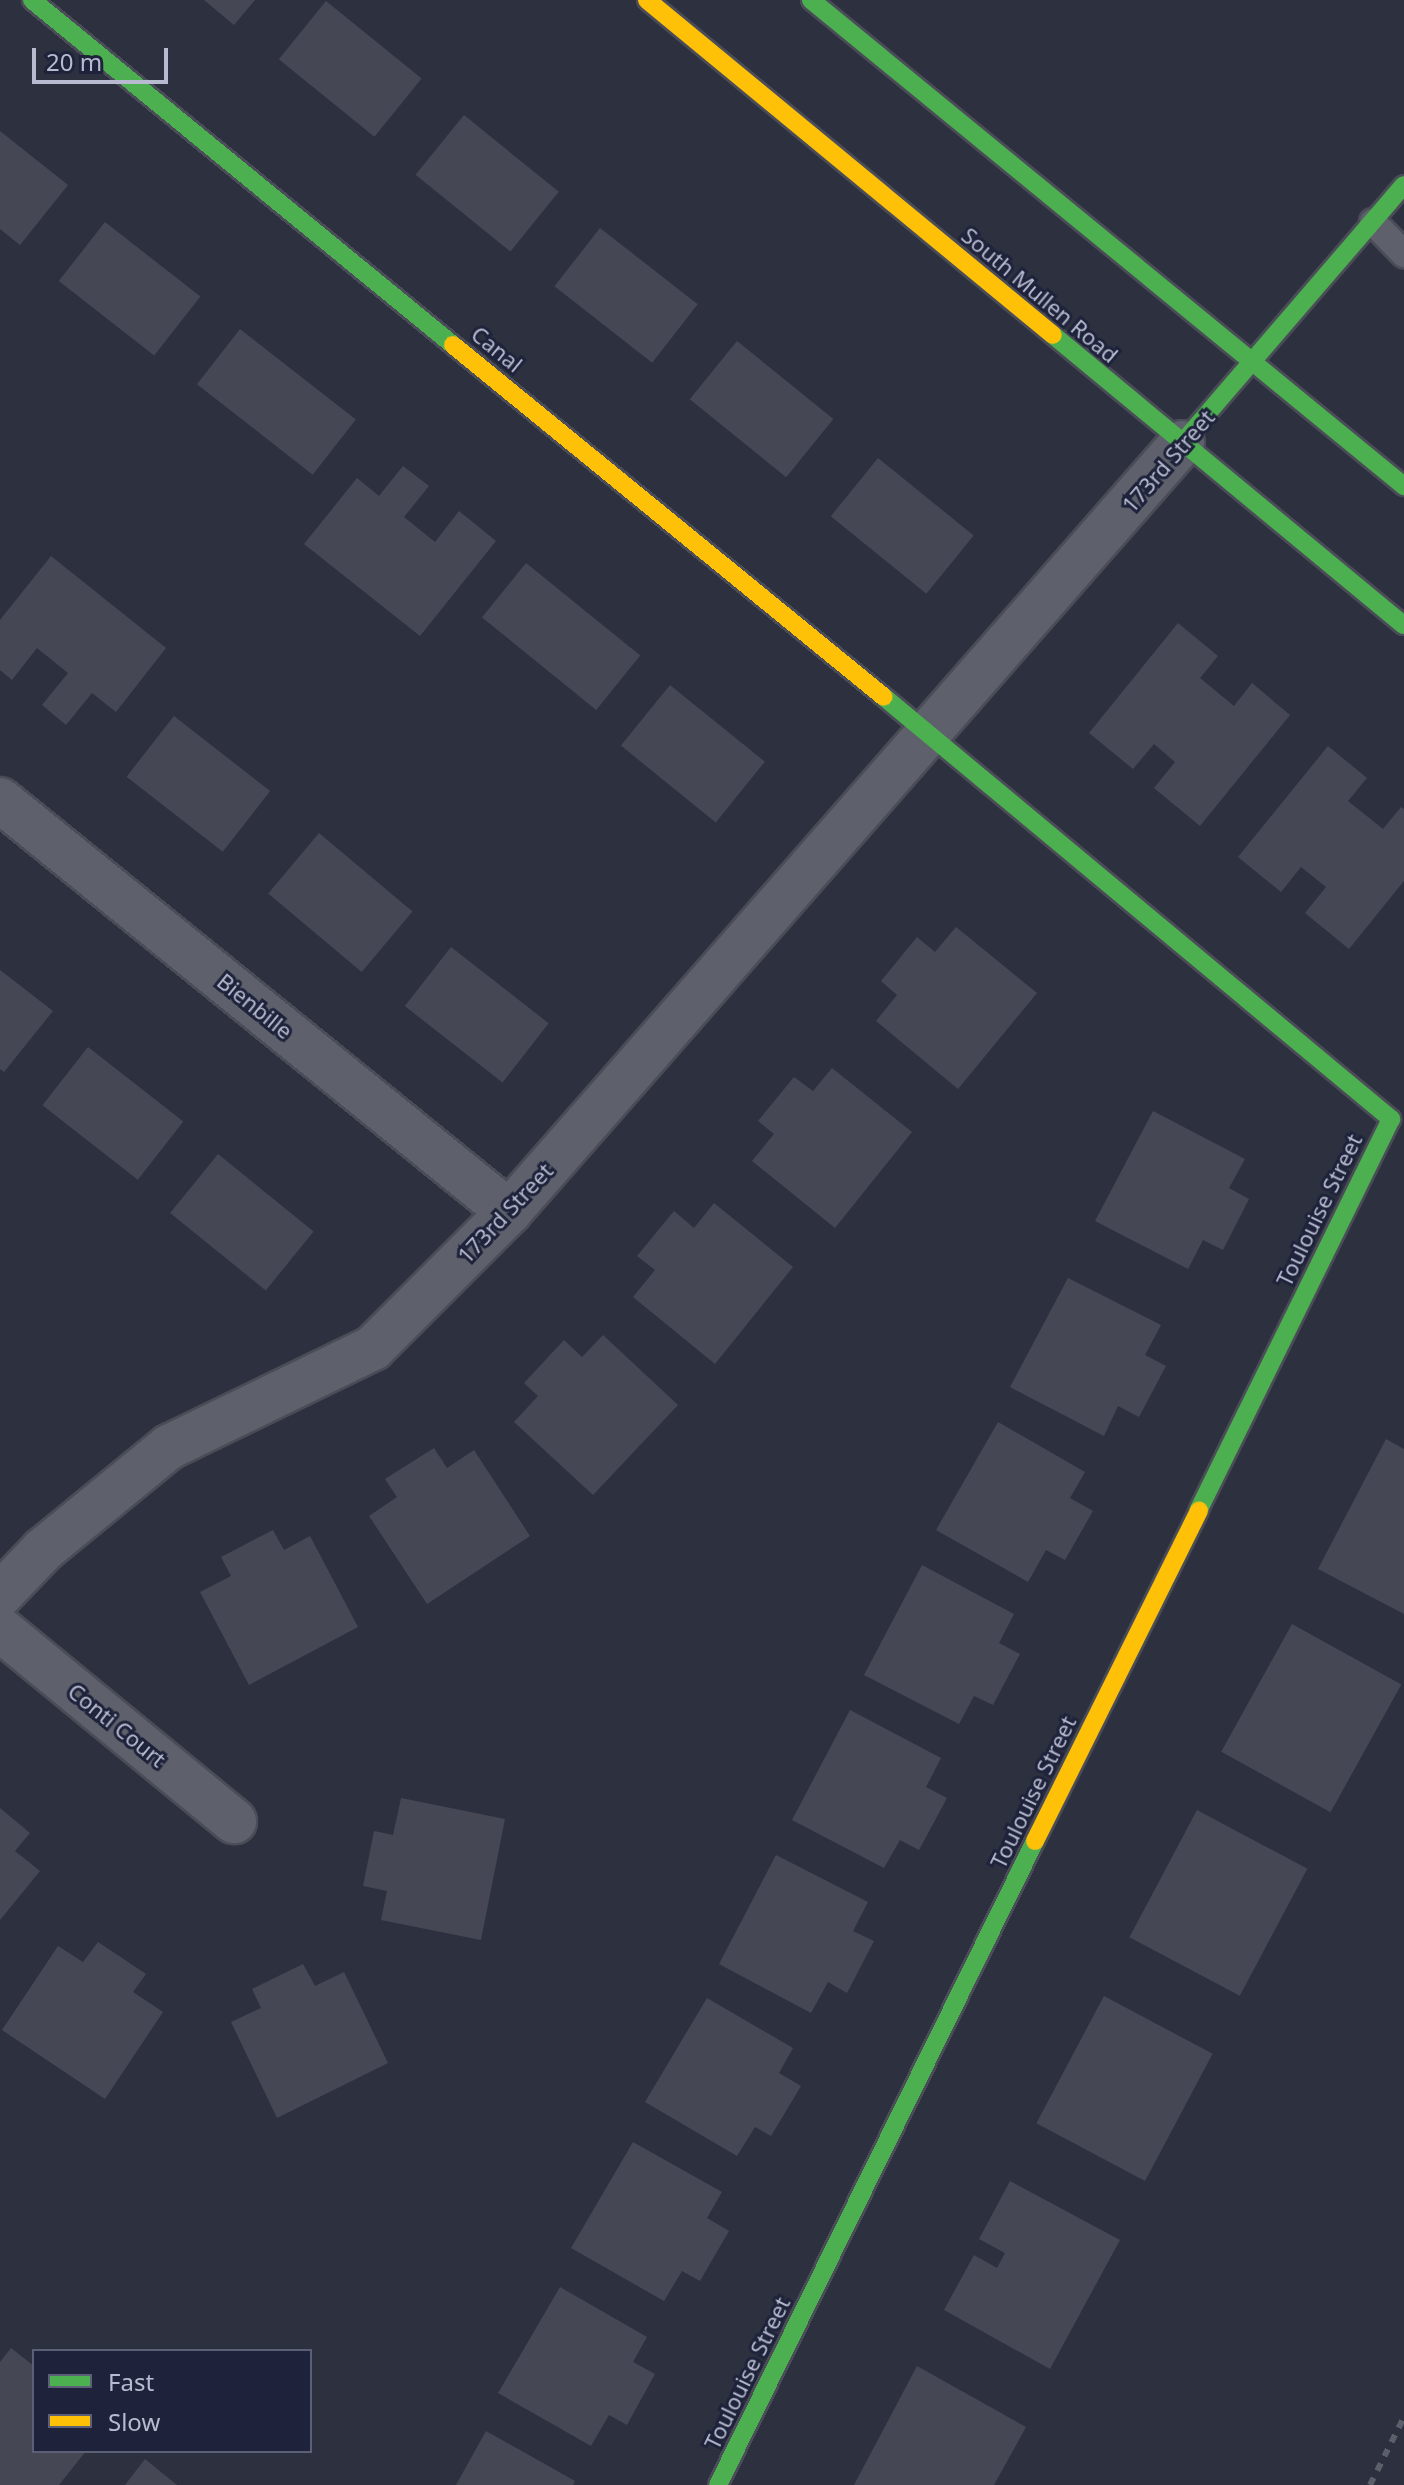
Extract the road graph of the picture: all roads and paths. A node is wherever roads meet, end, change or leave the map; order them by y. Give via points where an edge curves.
1 (32, 0) edge
2 (647, 0) edge
3 (811, 0) edge
4 (1404, 185) edge
5 (1373, 222) junction
6 (1404, 254) edge
7 (1255, 363) junction
8 (1182, 443) junction
9 (1404, 486) edge
10 (1404, 625) edge
11 (930, 735) junction
12 (0, 800) edge
13 (509, 1212) junction
14 (0, 1595) edge
15 (0, 1629) edge
16 (234, 1821) dead end
17 (718, 2485) edge

1 - 11 street, Canal
2 - 8 street, South Mullen Road
3 - 7 street
4 - 5 street, 173rd Street
5 - 6 lane
5 - 7 street, 173rd Street
7 - 8 street, 173rd Street
7 - 9 street
8 - 10 street, South Mullen Road
8 - 11 street, 173rd Street
11 - 13 street, 173rd Street
11 - 17 street, Toulouise Street via 1391,1119
12 - 13 street, Bienbille
13 - 14 street, 173rd Street via 373,1348 169,1447 43,1550
15 - 16 street, Conti Court

